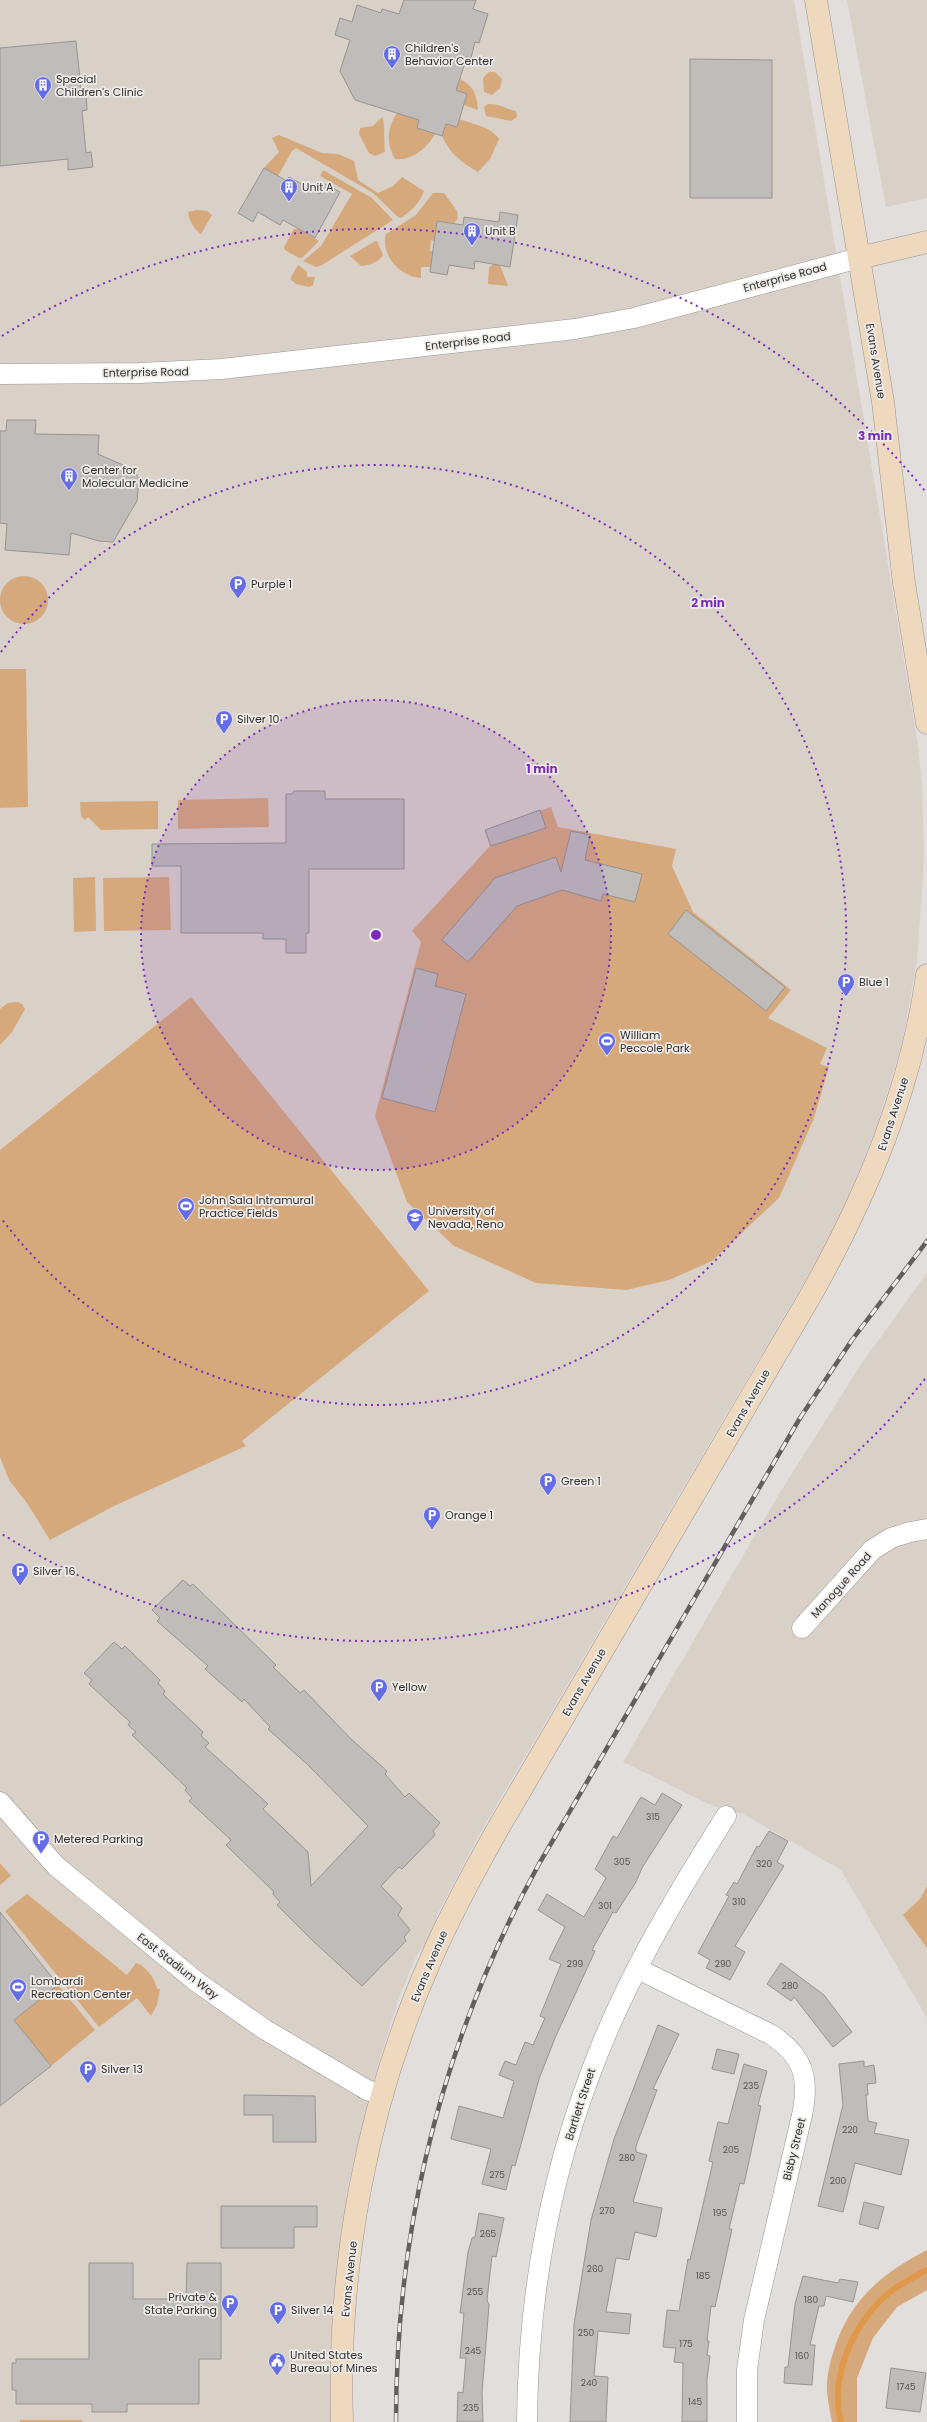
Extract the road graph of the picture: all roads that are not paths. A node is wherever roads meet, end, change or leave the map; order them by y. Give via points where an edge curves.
1 (816, 0) edge
2 (927, 242) edge
3 (859, 258) junction
4 (0, 374) edge
5 (927, 723) edge
6 (927, 975) edge
7 (927, 1529) edge
8 (802, 1628) dead end
9 (0, 1802) edge
10 (726, 1816) dead end
11 (638, 1969) junction
12 (383, 2095) junction
13 (342, 2422) edge
14 (527, 2422) edge
15 (747, 2422) edge

1 - 3 street, Evans Avenue
2 - 3 street, Enterprise Road
3 - 4 street, Enterprise Road via 634,318 575,329 222,369 140,373
3 - 5 street, Evans Avenue via 883,402 904,583
6 - 12 street, Evans Avenue via 910,1060 896,1110 850,1223 812,1293 478,1863 431,1959 405,2026
7 - 8 street, Manogue Road via 891,1538 872,1550
9 - 12 street, East Stadium Way via 56,1866 197,1982 264,2029 367,2090
10 - 11 street, Bartlett Street via 688,1876
11 - 14 street, Bartlett Street via 609,2028 577,2109 549,2211 538,2272 531,2337
11 - 15 street, Bisby Street via 783,2042 796,2055 804,2072 804,2108 754,2320 747,2370
12 - 13 street, Evans Avenue via 366,2159 348,2276 343,2339

